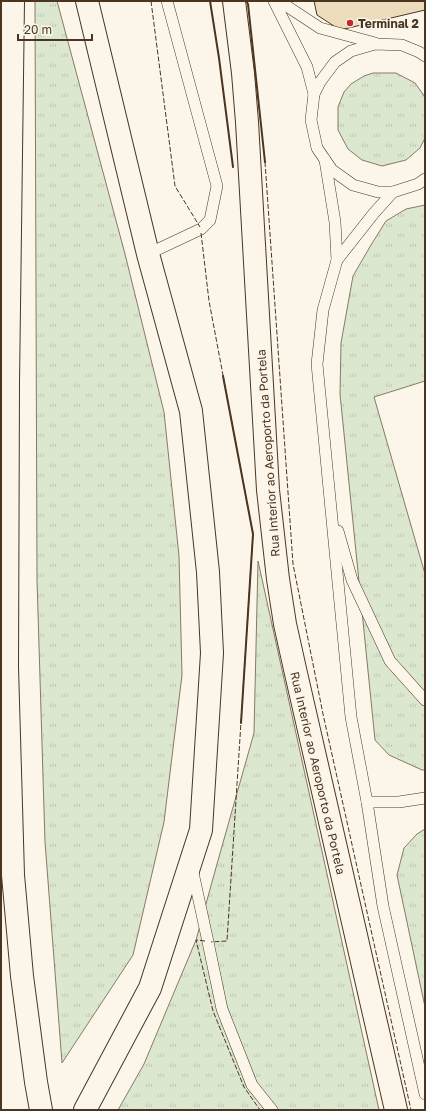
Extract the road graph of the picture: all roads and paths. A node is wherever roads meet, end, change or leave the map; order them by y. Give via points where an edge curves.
1 (13, 1) edge
2 (87, 1) edge
3 (167, 1) edge
4 (234, 1) edge
5 (274, 1) edge
6 (280, 1) edge
7 (375, 44) junction
8 (423, 53) edge
9 (314, 94) junction
10 (325, 160) junction
11 (423, 183) edge
12 (393, 192) junction
13 (148, 254) junction
14 (337, 260) junction
15 (330, 499) junction
16 (425, 700) edge
17 (425, 798) edge
18 (367, 802) junction
19 (191, 862) junction
20 (425, 1094) edge
21 (85, 1109) edge
22 (42, 1110) edge
23 (272, 1110) edge
24 (396, 1110) edge

1 - 22 main road via 7,667 14,875 22,976
2 - 13 main road
3 - 13 lane via 217,186 210,220 201,230
4 - 24 main road, Rua Interior ao Aeroporto da Portela via 248,122 268,490 278,579 285,624
5 - 9 lane via 307,67
6 - 7 lane via 320,28
7 - 8 lane via 402,45
7 - 9 lane via 351,51 335,62
9 - 10 lane via 311,120 317,148
10 - 12 lane via 332,170 353,185 378,192
10 - 14 lane via 335,222
11 - 12 lane
12 - 14 lane
13 - 19 main road via 191,412 208,572 212,653 201,830
14 - 15 lane via 323,310 317,364
15 - 16 lane via 352,580 390,661
15 - 18 lane via 351,717
17 - 18 lane via 399,802
18 - 20 lane via 383,906
19 - 21 main road via 150,988
19 - 23 lane via 222,1009 252,1085

